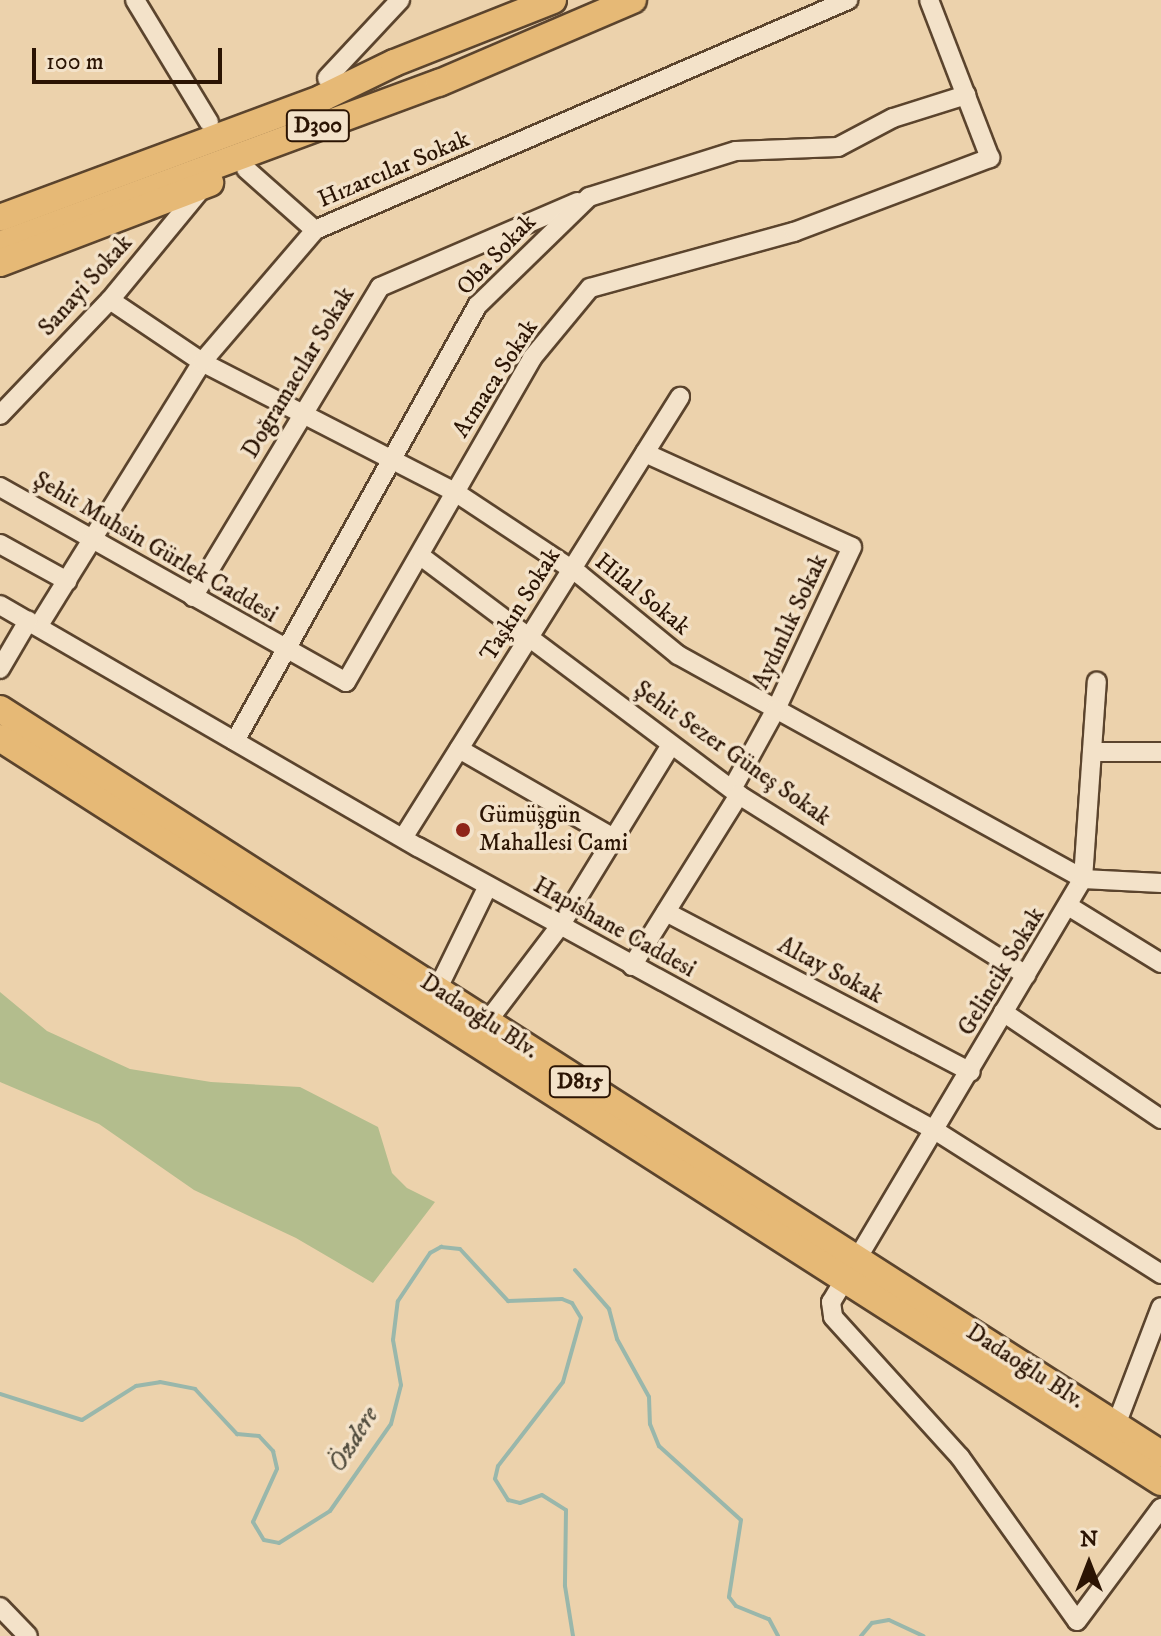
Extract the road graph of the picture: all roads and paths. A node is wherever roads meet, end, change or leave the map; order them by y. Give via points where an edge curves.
1 (135, 0) edge
2 (400, 0) edge
3 (553, 0) edge
4 (633, 0) edge
5 (848, 0) edge
6 (929, 0) edge
7 (394, 63) junction
8 (327, 78) junction
9 (439, 83) junction
10 (966, 95) junction
11 (209, 122) junction
12 (246, 169) junction
13 (204, 185) junction
14 (589, 197) junction
15 (0, 200) edge
16 (0, 218) edge
17 (315, 230) junction
18 (0, 245) edge
19 (0, 263) edge
20 (110, 300) junction
21 (202, 362) junction
22 (680, 397) dead end
23 (302, 413) junction
24 (0, 415) edge
25 (645, 453) junction
26 (392, 459) junction
27 (0, 487) edge
28 (455, 492) junction
29 (94, 537) junction
30 (0, 544) edge
31 (422, 557) junction
32 (572, 569) junction
33 (67, 581) junction
34 (193, 597) junction
35 (0, 605) edge
36 (34, 623) junction
37 (530, 636) junction
38 (286, 650) junction
39 (0, 669) edge
40 (1097, 681) dead end
41 (0, 709) edge
42 (776, 709) junction
43 (0, 738) edge
44 (235, 741) junction
45 (671, 745) junction
46 (459, 749) junction
47 (1092, 752) junction
48 (1161, 752) edge
49 (735, 792) junction
50 (403, 838) junction
51 (614, 838) junction
52 (1083, 879) junction
53 (1161, 883) edge
54 (488, 886) junction
55 (1070, 907) junction
56 (666, 912) junction
57 (560, 926) junction
58 (1161, 963) edge
59 (632, 966) junction
60 (1026, 975) junction
61 (437, 990) junction
62 (1003, 1012) junction
63 (487, 1022) junction
64 (971, 1072) junction
65 (1161, 1119) edge
66 (936, 1131) junction
67 (851, 1269) junction
68 (1161, 1274) edge
69 (1161, 1307) edge
70 (1116, 1425) junction
71 (1161, 1454) edge
72 (1161, 1482) edge
73 (1161, 1508) edge
74 (0, 1607) edge
75 (28, 1636) edge

1 - 11 street
2 - 8 street
3 - 7 highway, D300
4 - 9 highway, D300
5 - 17 street, Hızarcılar Sokak
6 - 10 street
7 - 8 highway
7 - 16 highway, D300 via 322,98
8 - 11 highway
9 - 12 highway via 367,123
9 - 18 highway, D300
10 - 14 street, Oba Sokak via 893,118 838,147 736,151
10 - 28 street, Atmaca Sokak via 990,158 794,232 590,288 532,358
11 - 15 highway
12 - 13 highway
12 - 17 street
13 - 19 highway
13 - 20 street, Sanayi Sokak
14 - 23 street, Doğramacılar Sokak via 380,287
14 - 26 street, Oba Sokak via 478,305
17 - 21 street, Hızarcılar Sokak
20 - 21 street, Hilal Sokak
20 - 24 street, Sanayi Sokak
21 - 23 street, Hilal Sokak
21 - 29 street, Hızarcılar Sokak
22 - 25 street, Taşkın Sokak
23 - 26 street, Hilal Sokak
23 - 34 street, Doğramacılar Sokak
25 - 32 street, Taşkın Sokak
25 - 42 street, Aydınlık Sokak via 852,547
26 - 28 street, Hilal Sokak
26 - 38 street, Oba Sokak
27 - 29 street, Şehit Muhsin Gürlek Caddesi
28 - 31 street, Atmaca Sokak
28 - 32 street, Hilal Sokak
29 - 33 street, Hızarcılar Sokak
29 - 34 street, Şehit Muhsin Gürlek Caddesi
30 - 33 street
31 - 37 street, Şehit Sezer Güneş Sokak
31 - 38 street, Atmaca Sokak via 346,682
32 - 37 street, Taşkın Sokak
32 - 42 street, Hilal Sokak via 678,655
33 - 36 street, Hızarcılar Sokak
34 - 38 street, Şehit Muhsin Gürlek Caddesi
35 - 36 street, Hapishane Caddesi
36 - 39 street, Hızarcılar Sokak
36 - 44 street, Hapishane Caddesi
37 - 45 street, Şehit Sezer Güneş Sokak
37 - 46 street, Taşkın Sokak
38 - 44 street, Oba Sokak
40 - 47 street, Gelincik Sokak
41 - 61 highway, Dadaoğlu Blv. / D815
42 - 49 street, Aydınlık Sokak
42 - 52 street, Hilal Sokak
43 - 67 highway, Dadaoğlu Blv. / D815
44 - 50 street, Hapishane Caddesi
45 - 49 street, Şehit Sezer Güneş Sokak
45 - 51 street
46 - 50 street, Taşkın Sokak
46 - 51 street
47 - 48 street
47 - 52 street, Gelincik Sokak
49 - 56 street, Aydınlık Sokak
49 - 60 street, Şehit Sezer Güneş Sokak
50 - 54 street, Hapishane Caddesi
51 - 57 street
52 - 53 street, Hilal Sokak
52 - 55 street, Gelincik Sokak
54 - 57 street, Hapishane Caddesi
54 - 61 street
55 - 58 street
55 - 60 street, Gelincik Sokak
56 - 59 street, Aydınlık Sokak
56 - 64 street, Altay Sokak
57 - 59 street, Hapishane Caddesi
57 - 63 street
59 - 66 street, Hapishane Caddesi
60 - 62 street, Gelincik Sokak
61 - 63 highway, Dadaoğlu Blv. / D815
62 - 64 street, Gelincik Sokak
62 - 65 street
63 - 67 highway, Dadaoğlu Blv. / D815
64 - 66 street, Gelincik Sokak
66 - 67 street, Gelincik Sokak
66 - 68 street, Hapishane Caddesi
67 - 70 highway, Dadaoğlu Blv. / D815
67 - 72 highway, Dadaoğlu Blv. / D815
67 - 73 street, Gelincik Sokak via 831,1302 833,1317 960,1457 1077,1621
69 - 70 street
70 - 71 highway, Dadaoğlu Blv. / D815
74 - 75 street

